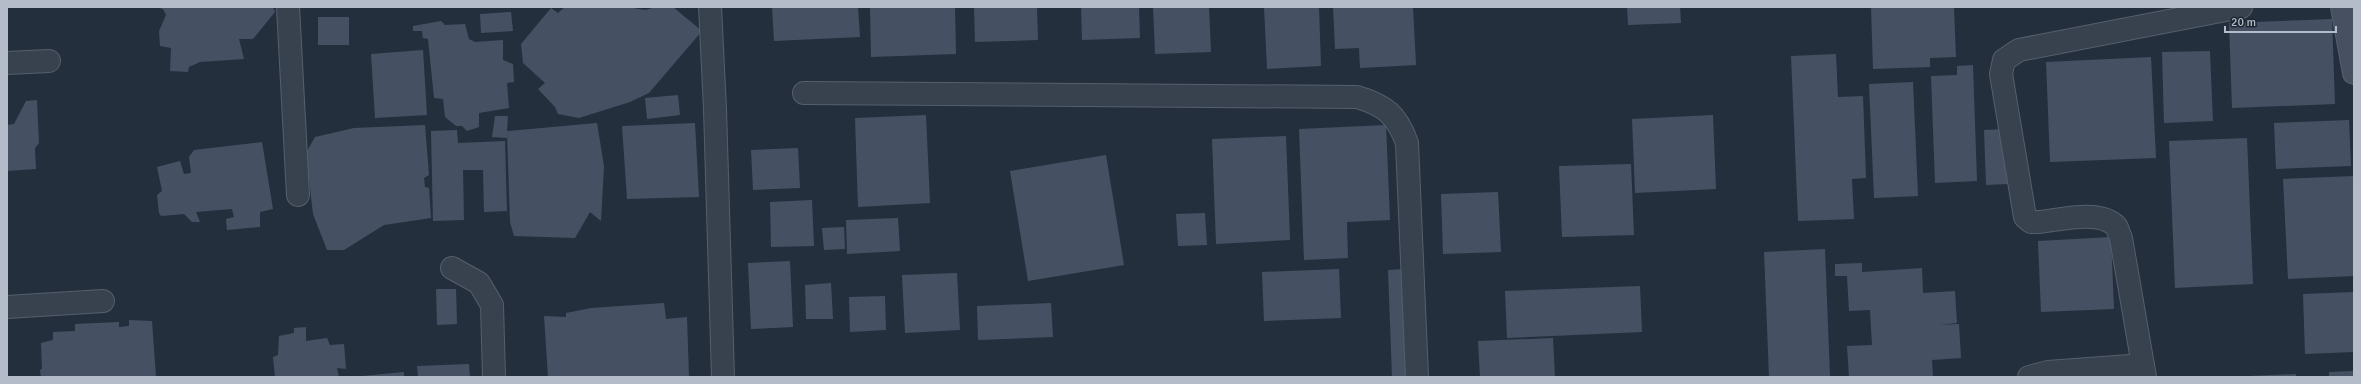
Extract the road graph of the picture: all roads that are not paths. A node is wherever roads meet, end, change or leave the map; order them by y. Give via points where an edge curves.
1 (288, 7) edge
2 (710, 7) edge
3 (2241, 7) edge
4 (2342, 7) edge
5 (49, 61) dead end
6 (7, 64) edge
7 (2354, 73) edge
8 (804, 93) dead end
9 (298, 195) dead end
10 (452, 268) dead end
11 (103, 301) dead end
12 (7, 307) edge
13 (2144, 371) edge
14 (494, 377) edge
15 (724, 377) edge
16 (1417, 377) edge
17 (2029, 377) edge

1 - 9 street
2 - 15 street
3 - 13 street via 2019,50 2004,60 2001,74 2025,217 2031,222 2039,222 2095,217 2107,220 2117,227
4 - 7 main road
5 - 6 street
8 - 16 street via 1357,97 1375,102 1390,112 1401,126 1408,143
10 - 14 street via 479,283 492,305
11 - 12 street
13 - 17 street via 2048,372

